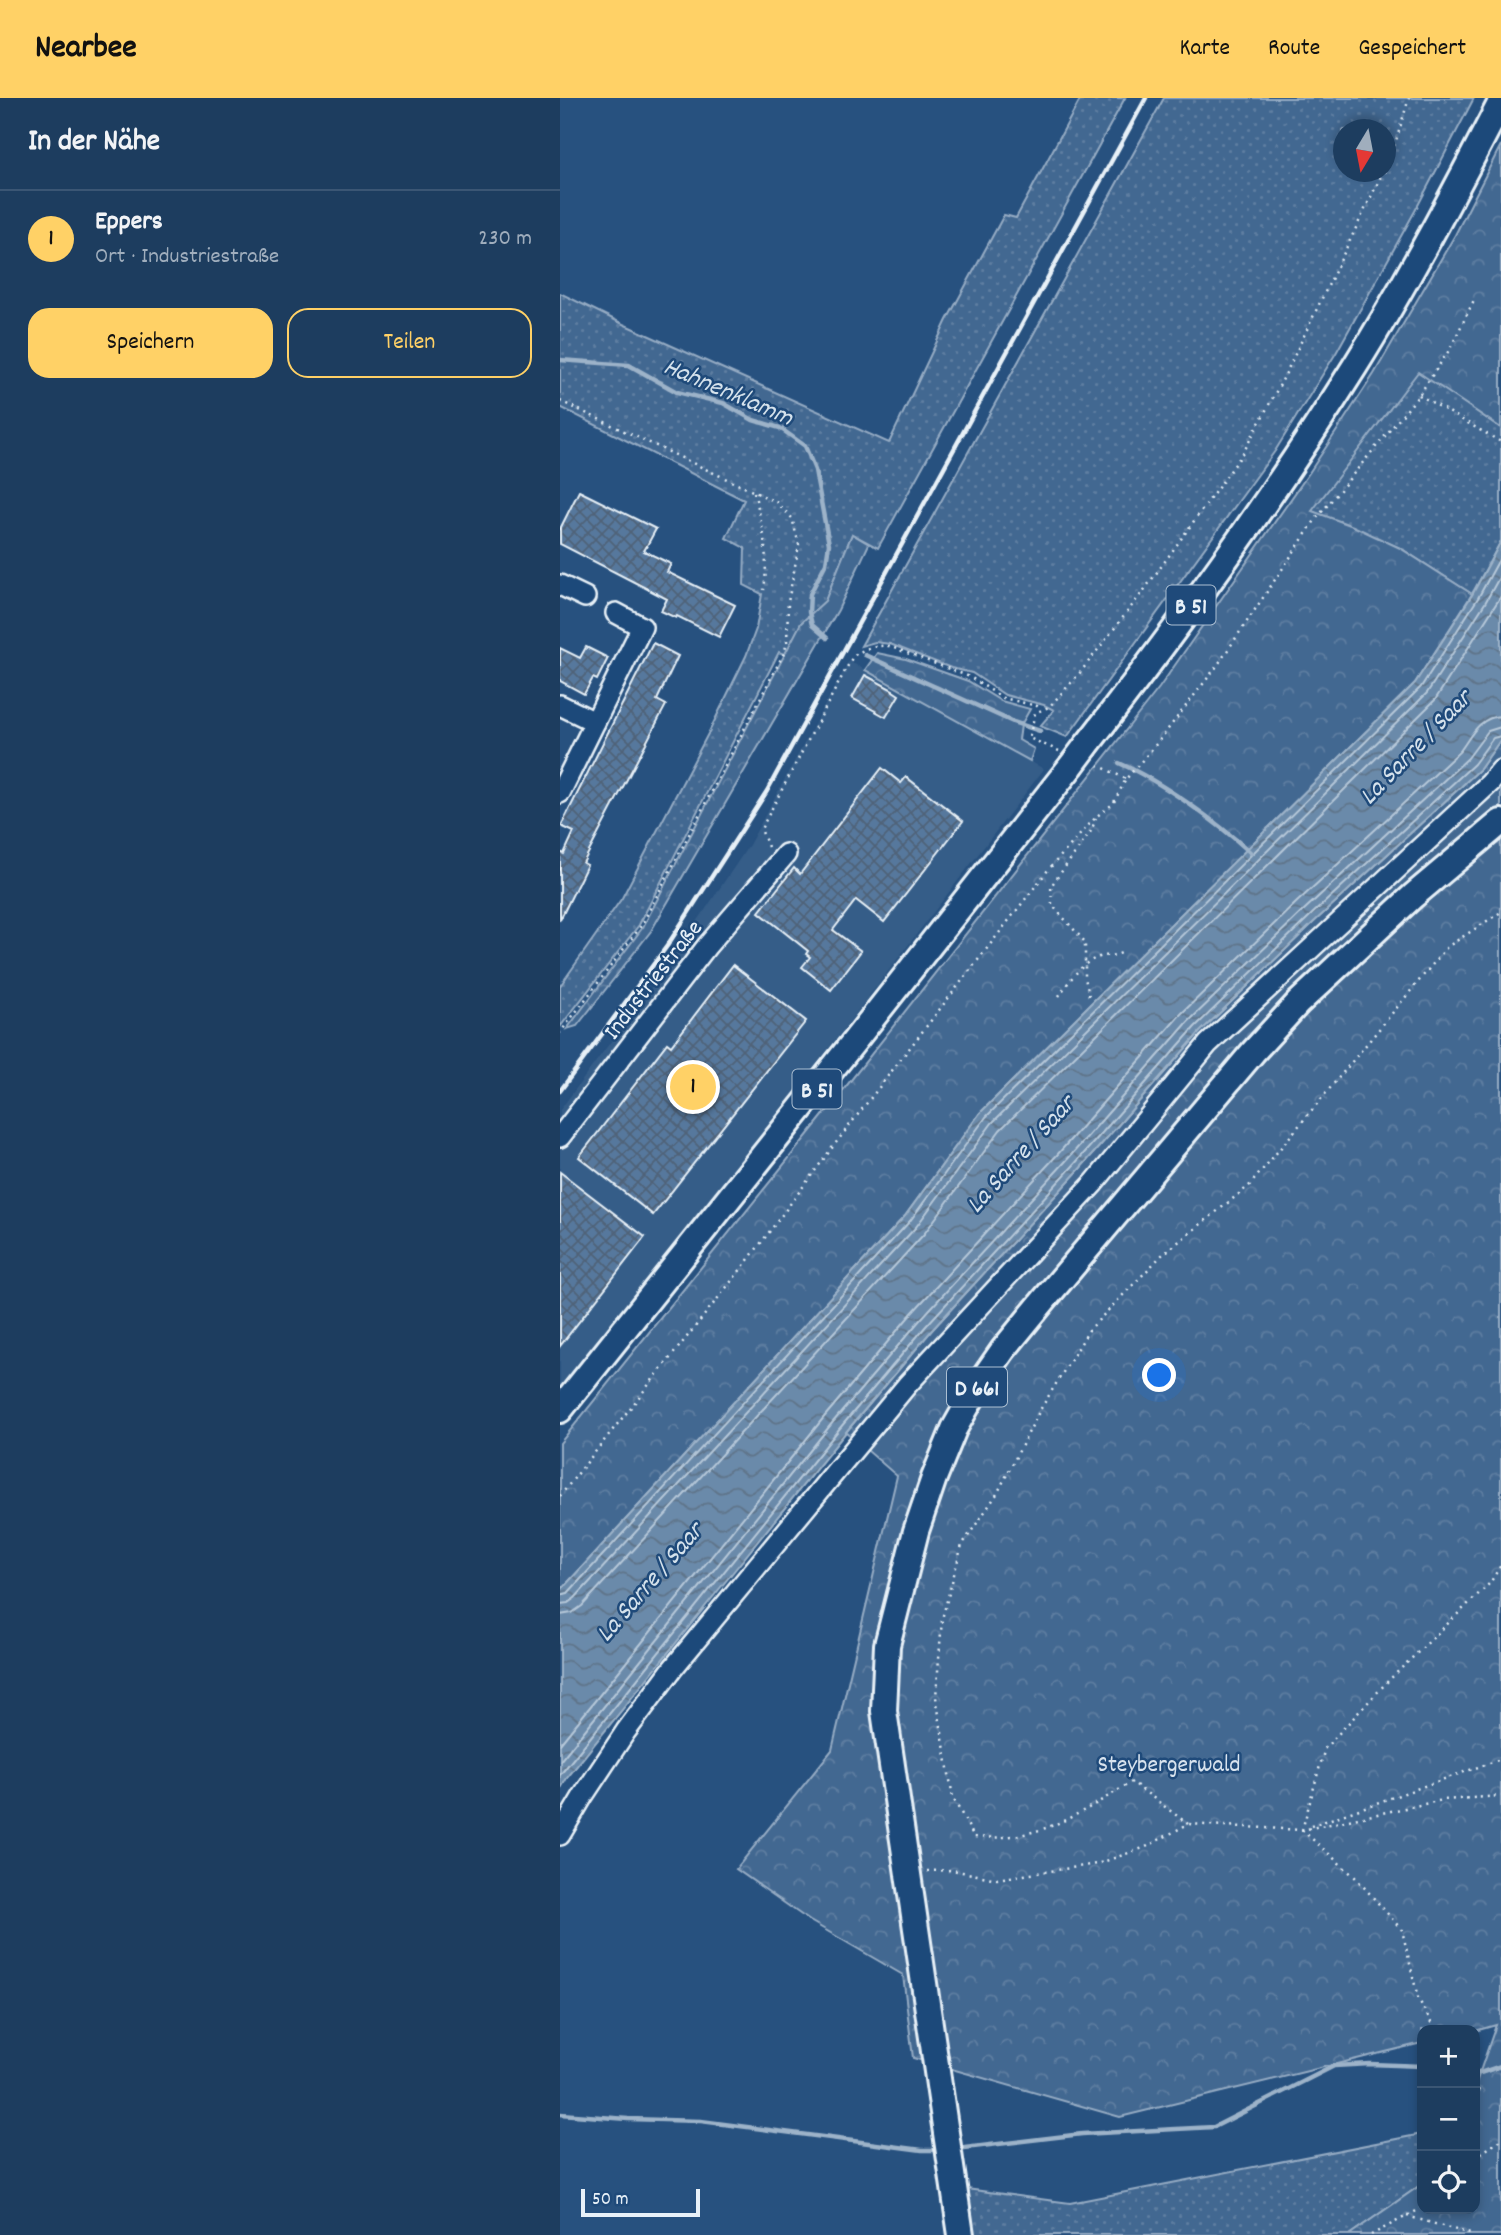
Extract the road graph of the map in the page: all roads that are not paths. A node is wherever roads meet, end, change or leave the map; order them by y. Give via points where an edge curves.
1 (1499, 103) edge
2 (560, 585) edge
3 (585, 597) dead end
4 (616, 613) dead end
5 (560, 705) edge
6 (595, 722) junction
7 (1501, 770) edge
8 (560, 793) edge
9 (1501, 822) edge
10 (779, 861) road end
11 (560, 1137) edge
12 (560, 1410) edge
13 (560, 1835) edge
14 (961, 2235) edge

1 - 12 main road, B 51, bridge via 1357,363 1141,675
2 - 3 street
4 - 6 street via 642,627
5 - 6 street
6 - 8 street
7 - 13 street via 1208,1044 1094,1183 907,1385 673,1668 626,1731
9 - 14 main road, D 661 via 1352,951 1262,1042 1003,1350 965,1406 934,1478 892,1622 884,1665 884,1711
10 - 11 street, Industriestraße

